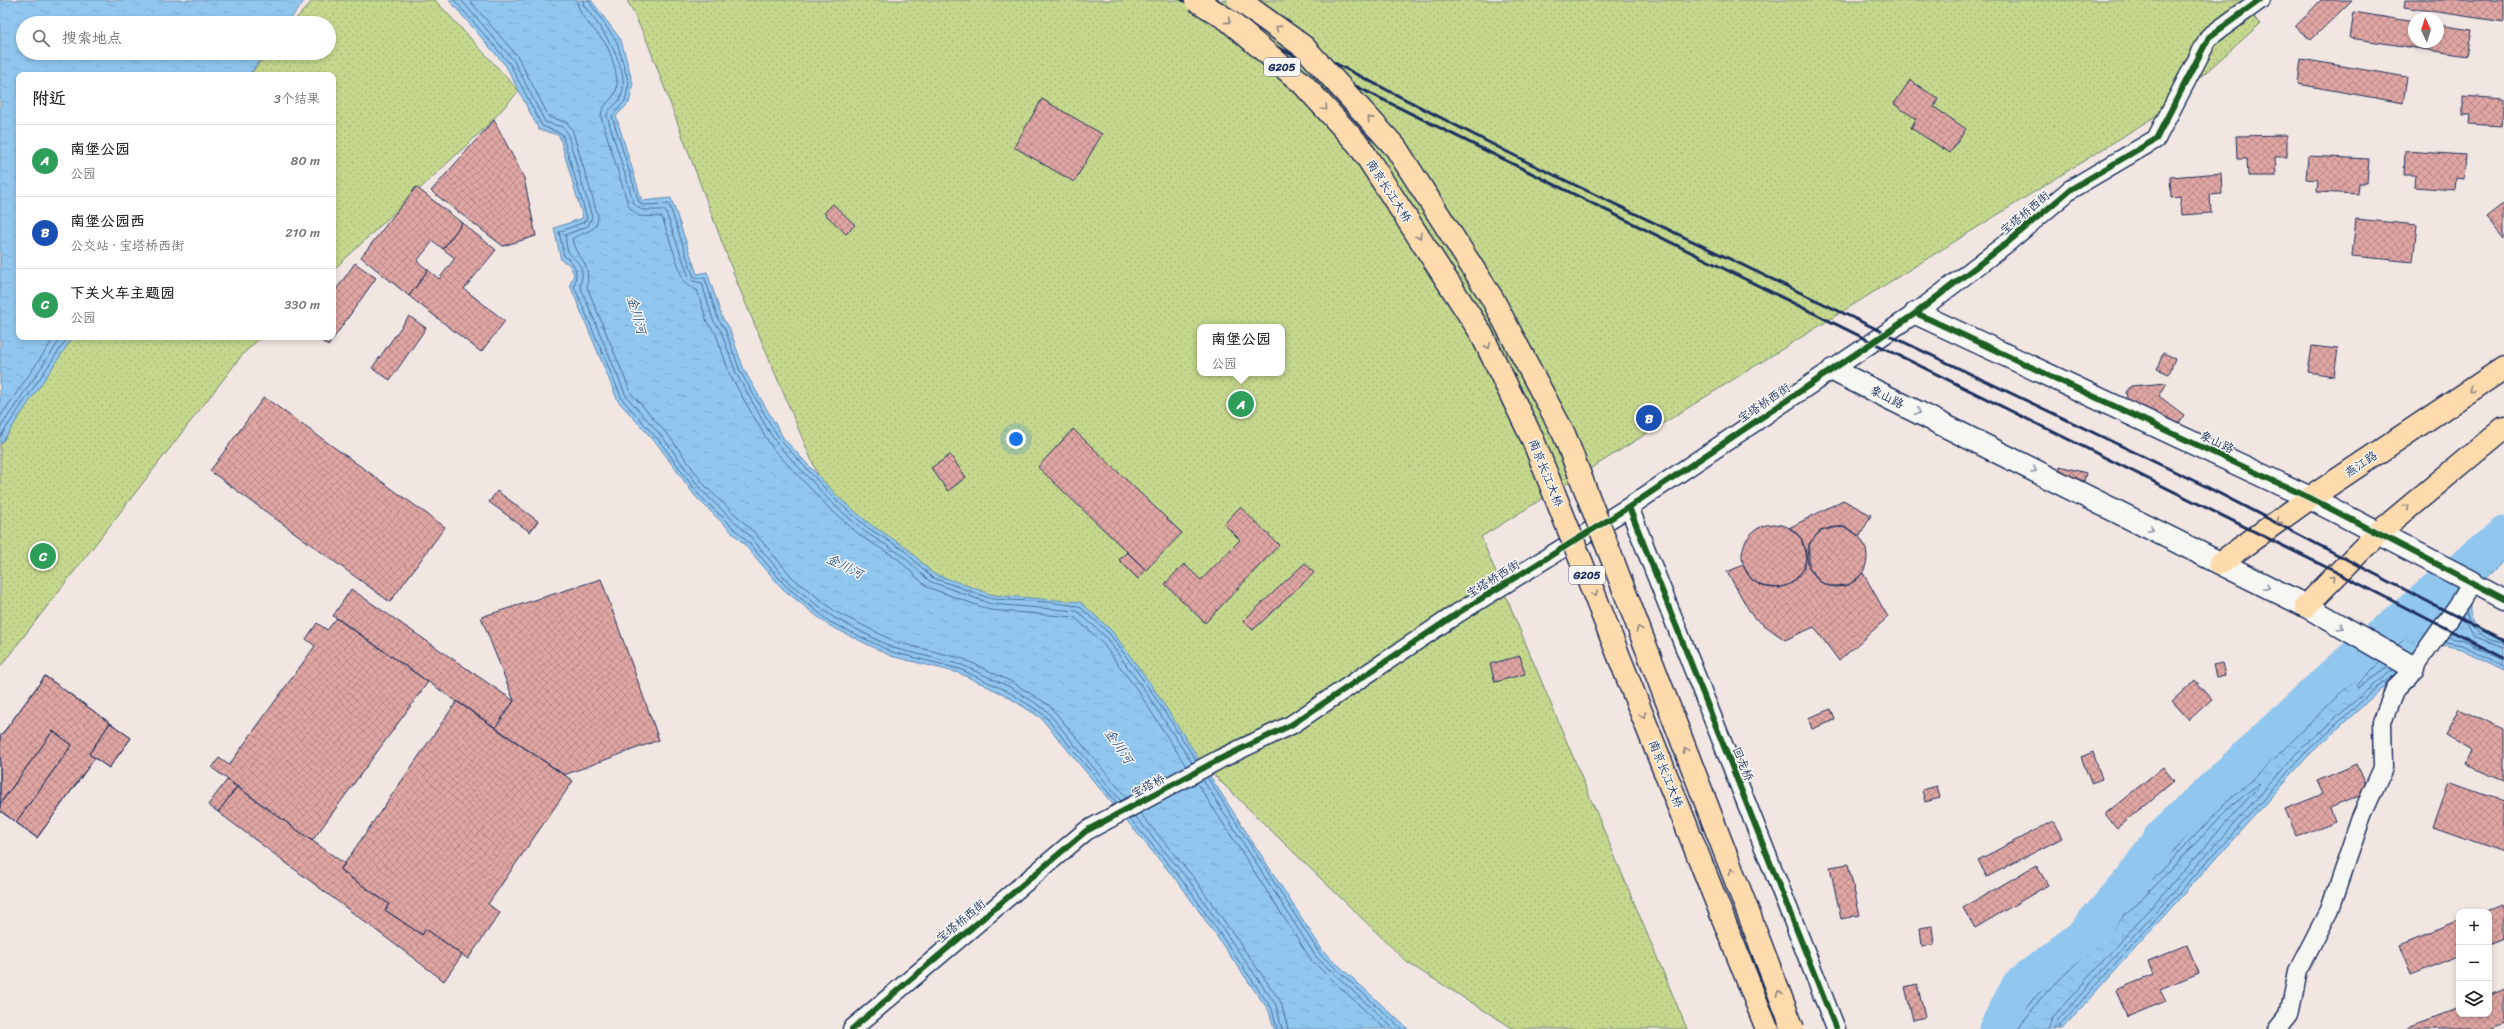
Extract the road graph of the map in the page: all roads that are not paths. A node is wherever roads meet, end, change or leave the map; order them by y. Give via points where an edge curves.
1 (1196, 0) edge
2 (1239, 0) edge
3 (2260, 0) edge
4 (1916, 313) junction
5 (2504, 368) edge
6 (1833, 370) junction
7 (2504, 428) edge
8 (2310, 498) junction
9 (1630, 507) junction
10 (2384, 536) junction
11 (2220, 564) junction
12 (2472, 582) junction
13 (2504, 599) edge
14 (2307, 607) junction
15 (2413, 667) junction
16 (1220, 760) joint
17 (1086, 831) joint
18 (852, 1029) edge
19 (1767, 1029) edge
20 (1793, 1029) edge
21 (1836, 1029) edge
22 (2278, 1029) edge

1 -> 19 main road, 南京长江大桥 / G205, bridge via 1228,20 1303,84 1359,145 1481,334 1533,440
20 -> 2 main road, G205, bridge via 1564,434 1492,298 1396,148 1304,47
3 - 4 street, 宝塔桥西街 via 2209,37 2156,139 2071,189 2007,243
4 - 6 street, 宝塔桥西街
4 - 8 street, 象山路
5 -> 8 main road, 燕江路
6 - 9 street, 宝塔桥西街
6 -> 11 street, 象山路
10 -> 7 main road
8 - 10 street, 象山路
8 -> 11 main road, 燕江路
9 - 16 street, 宝塔桥西街 via 1458,613 1291,725
9 - 21 street, 回龙桥
10 - 12 street, 象山路
14 -> 10 main road
11 -> 14 street, 象山路
12 - 13 street, 象山路
12 - 15 street
14 -> 15 street, 象山路
15 - 22 street via 2395,690 2382,722 2383,768 2359,821 2330,909 2298,971 2289,1015
16 - 17 street, 宝塔桥
17 - 18 street, 宝塔桥西街

